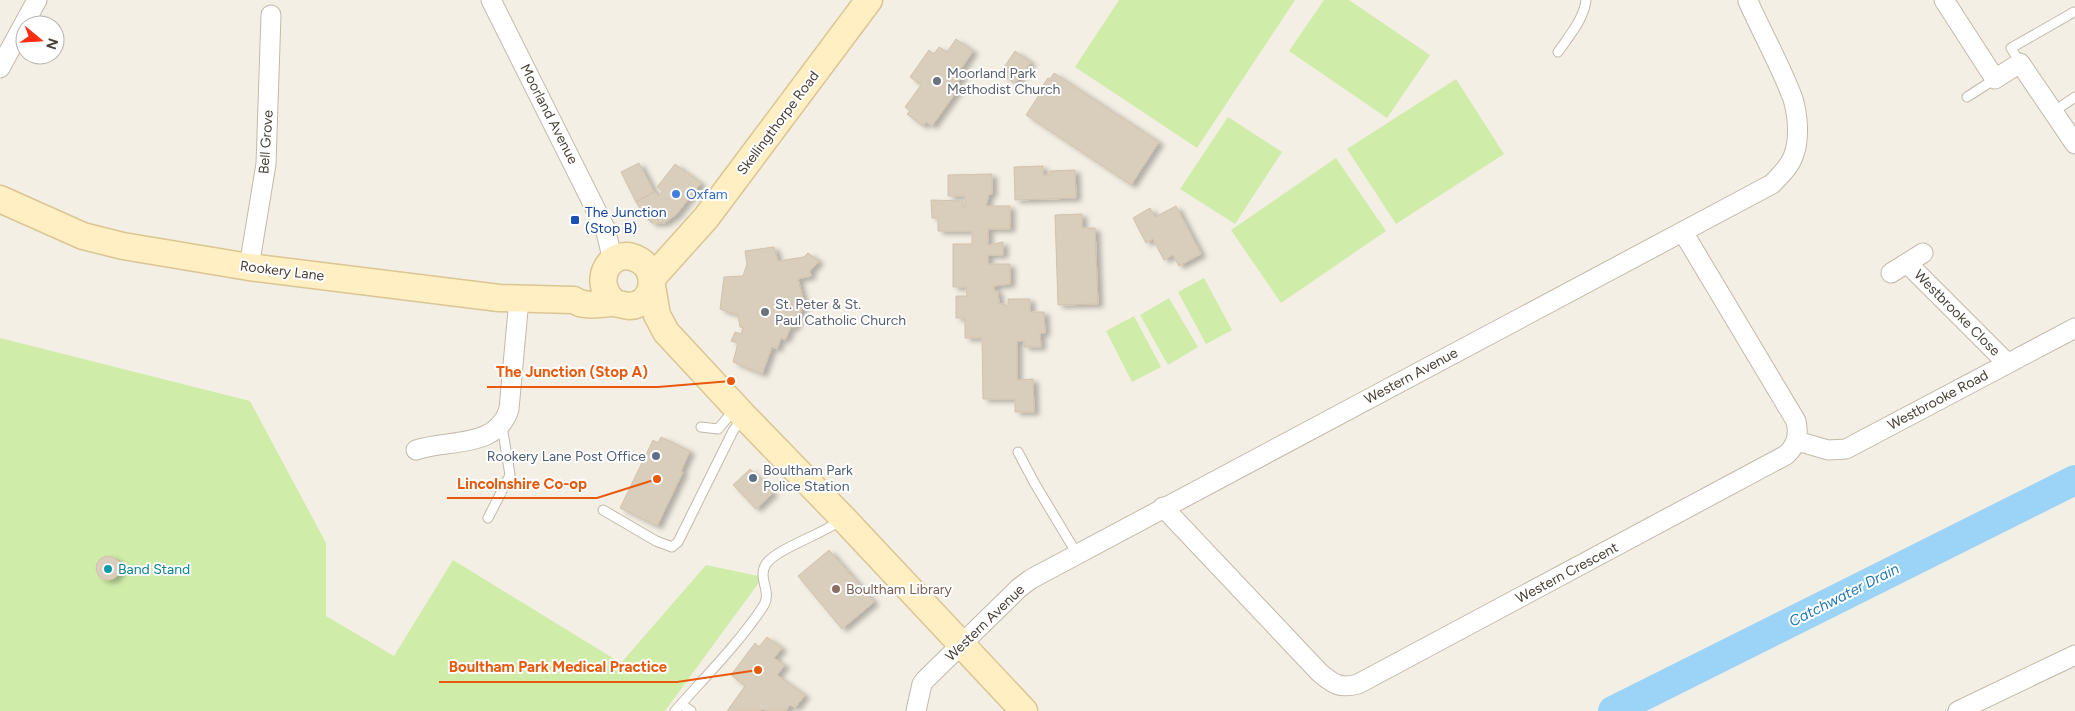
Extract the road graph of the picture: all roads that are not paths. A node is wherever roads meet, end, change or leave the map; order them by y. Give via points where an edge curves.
1 (37, 0) edge
2 (491, 0) edge
3 (1586, 0) edge
4 (1944, 0) edge
5 (865, 1) edge
6 (1748, 1) edge
7 (2074, 12) dead end
8 (272, 16) dead end
9 (1558, 52) dead end
10 (2020, 63) junction
11 (0, 68) edge
12 (1995, 79) junction
13 (1967, 97) dead end
14 (2075, 97) edge
15 (2053, 112) junction
16 (2075, 144) edge
17 (0, 199) edge
18 (1683, 232) junction
19 (249, 267) junction
20 (633, 270) junction
21 (1891, 273) dead end
22 (519, 299) junction
23 (574, 300) junction
24 (623, 305) junction
25 (2075, 328) edge
26 (666, 332) junction
27 (2007, 363) junction
28 (740, 412) junction
29 (502, 426) junction
30 (701, 427) dead end
31 (1797, 441) junction
32 (416, 450) dead end
33 (1018, 452) dead end
34 (1163, 507) junction
35 (603, 510) dead end
36 (488, 518) dead end
37 (843, 518) junction
38 (1077, 554) junction
39 (962, 644) junction
40 (2075, 655) edge
41 (678, 707) edge
42 (691, 711) edge
43 (916, 711) edge
44 (1024, 711) edge
45 (1958, 711) edge

1 - 11 street
2 - 20 street, Moorland Avenue via 606,228
3 - 9 lane via 1578,23
4 - 12 street
5 - 20 street, Skellingthorpe Road via 748,171 684,244
6 - 18 street, Western Avenue via 1793,100 1797,138 1793,156 1772,184
7 - 10 lane via 2011,48
8 - 19 street, Bell Grove via 266,164
10 - 12 street
10 - 15 street
12 - 13 lane
14 - 15 lane
15 - 16 street
17 - 19 street, Rookery Lane via 83,236
18 - 31 street via 1796,421
18 - 34 street, Western Avenue
19 - 22 street, Rookery Lane
20 - 23 street
20 - 24 street via 645,300
20 - 24 street via 604,291
20 - 26 street
21 - 27 street, Westbrooke Close via 1915,258
22 - 23 street, Rookery Lane
22 - 29 street via 510,409
23 - 24 street, Rookery Lane via 584,304
24 - 26 street
25 - 27 street, Westbrooke Road
26 - 28 street
27 - 31 street, Westbrooke Road via 1846,448 1828,450
28 - 30 lane via 718,429
28 - 35 lane via 678,542 672,547
28 - 37 street
29 - 32 street via 480,438
29 - 36 lane via 510,474
31 - 34 street, Western Crescent via 1786,455 1347,687 1333,684 1320,673
33 - 38 lane
34 - 38 street, Western Avenue
37 - 39 street
37 - 41 lane via 766,564 763,577 767,598 764,604 744,632
38 - 39 street, Western Avenue via 1019,588
39 - 43 street, Western Avenue via 922,684
39 - 44 street
40 - 45 street
41 - 42 lane

